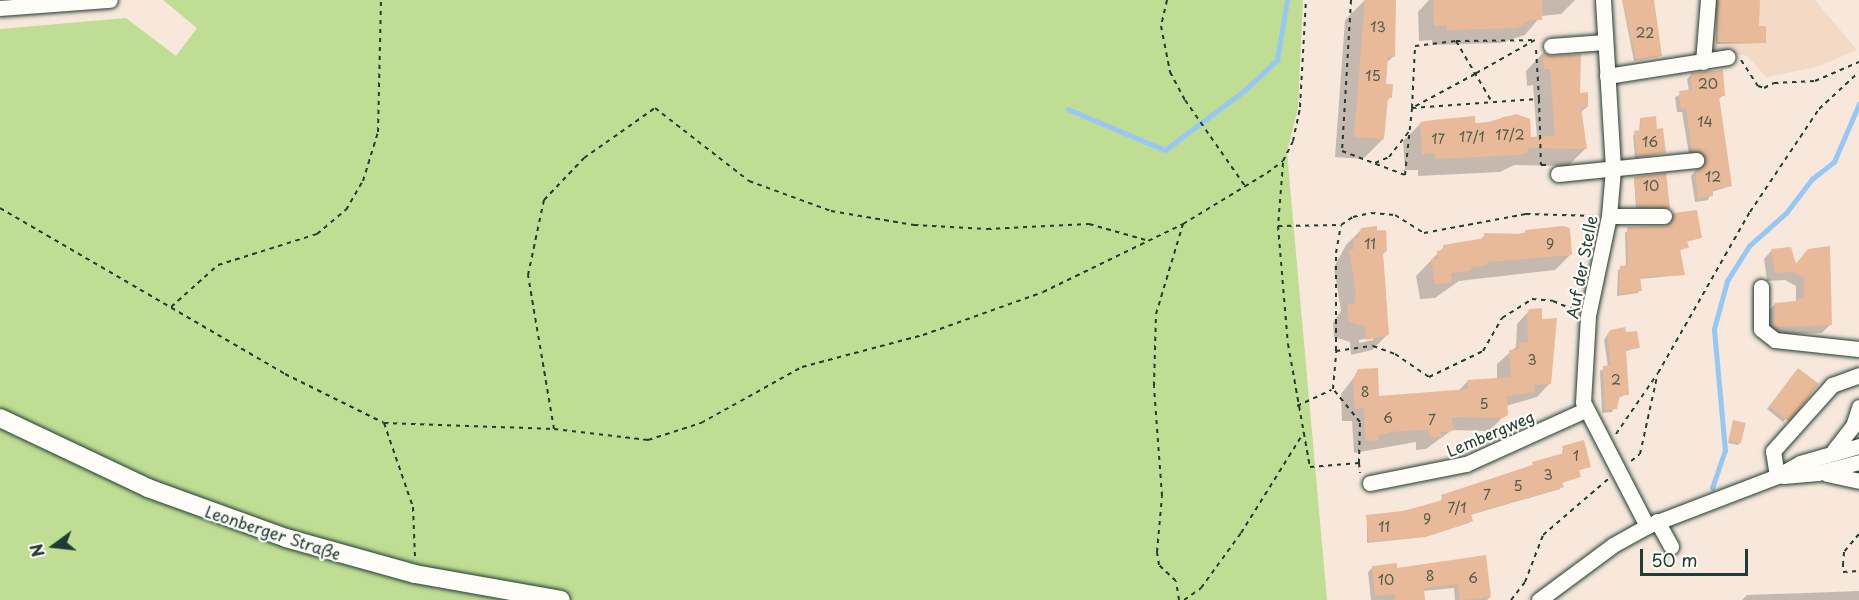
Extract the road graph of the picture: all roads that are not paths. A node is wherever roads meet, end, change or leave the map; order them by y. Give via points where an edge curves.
1 (110, 0) edge
2 (1603, 0) edge
3 (1708, 0) edge
4 (0, 8) edge
5 (1548, 40) road end
6 (1604, 42) junction
7 (1728, 57) road end
8 (1703, 62) junction
9 (1607, 76) junction
10 (1696, 160) dead end
11 (1556, 169) road end
12 (1613, 169) junction
13 (1610, 216) junction
14 (1664, 216) dead end
15 (1761, 287) dead end
16 (1859, 349) edge
17 (1859, 375) edge
18 (1859, 407) edge
19 (1585, 411) junction
20 (0, 418) edge
21 (1859, 446) edge
22 (1834, 450) junction
23 (1859, 462) edge
24 (1818, 472) junction
25 (1777, 476) junction
26 (1859, 481) edge
27 (1370, 483) road end
28 (1652, 523) junction
29 (1671, 546) dead end
30 (561, 600) edge
31 (1539, 600) edge

1 - 4 street
2 - 6 street, Auf der Stelle
3 - 8 street
5 - 6 street
6 - 9 street, Auf der Stelle
7 - 8 street
8 - 9 street
9 - 12 street, Auf der Stelle
10 - 12 street
11 - 12 street
12 - 13 street, Auf der Stelle
13 - 14 street
13 - 19 street, Auf der Stelle via 1588,316
15 - 16 street via 1761,329 1774,340
17 - 25 street via 1832,385 1773,451
18 - 22 street via 1853,426
19 - 27 street, Lembergweg via 1466,464
19 - 28 street, Auf der Stelle via 1617,471
20 - 30 main road, Leonberger Straße via 208,512 415,574
21 - 22 street
22 - 25 street
23 - 24 street
24 - 25 street
24 - 26 street
25 - 28 street
28 - 29 street, Auf der Stelle
28 - 31 street via 1613,545

